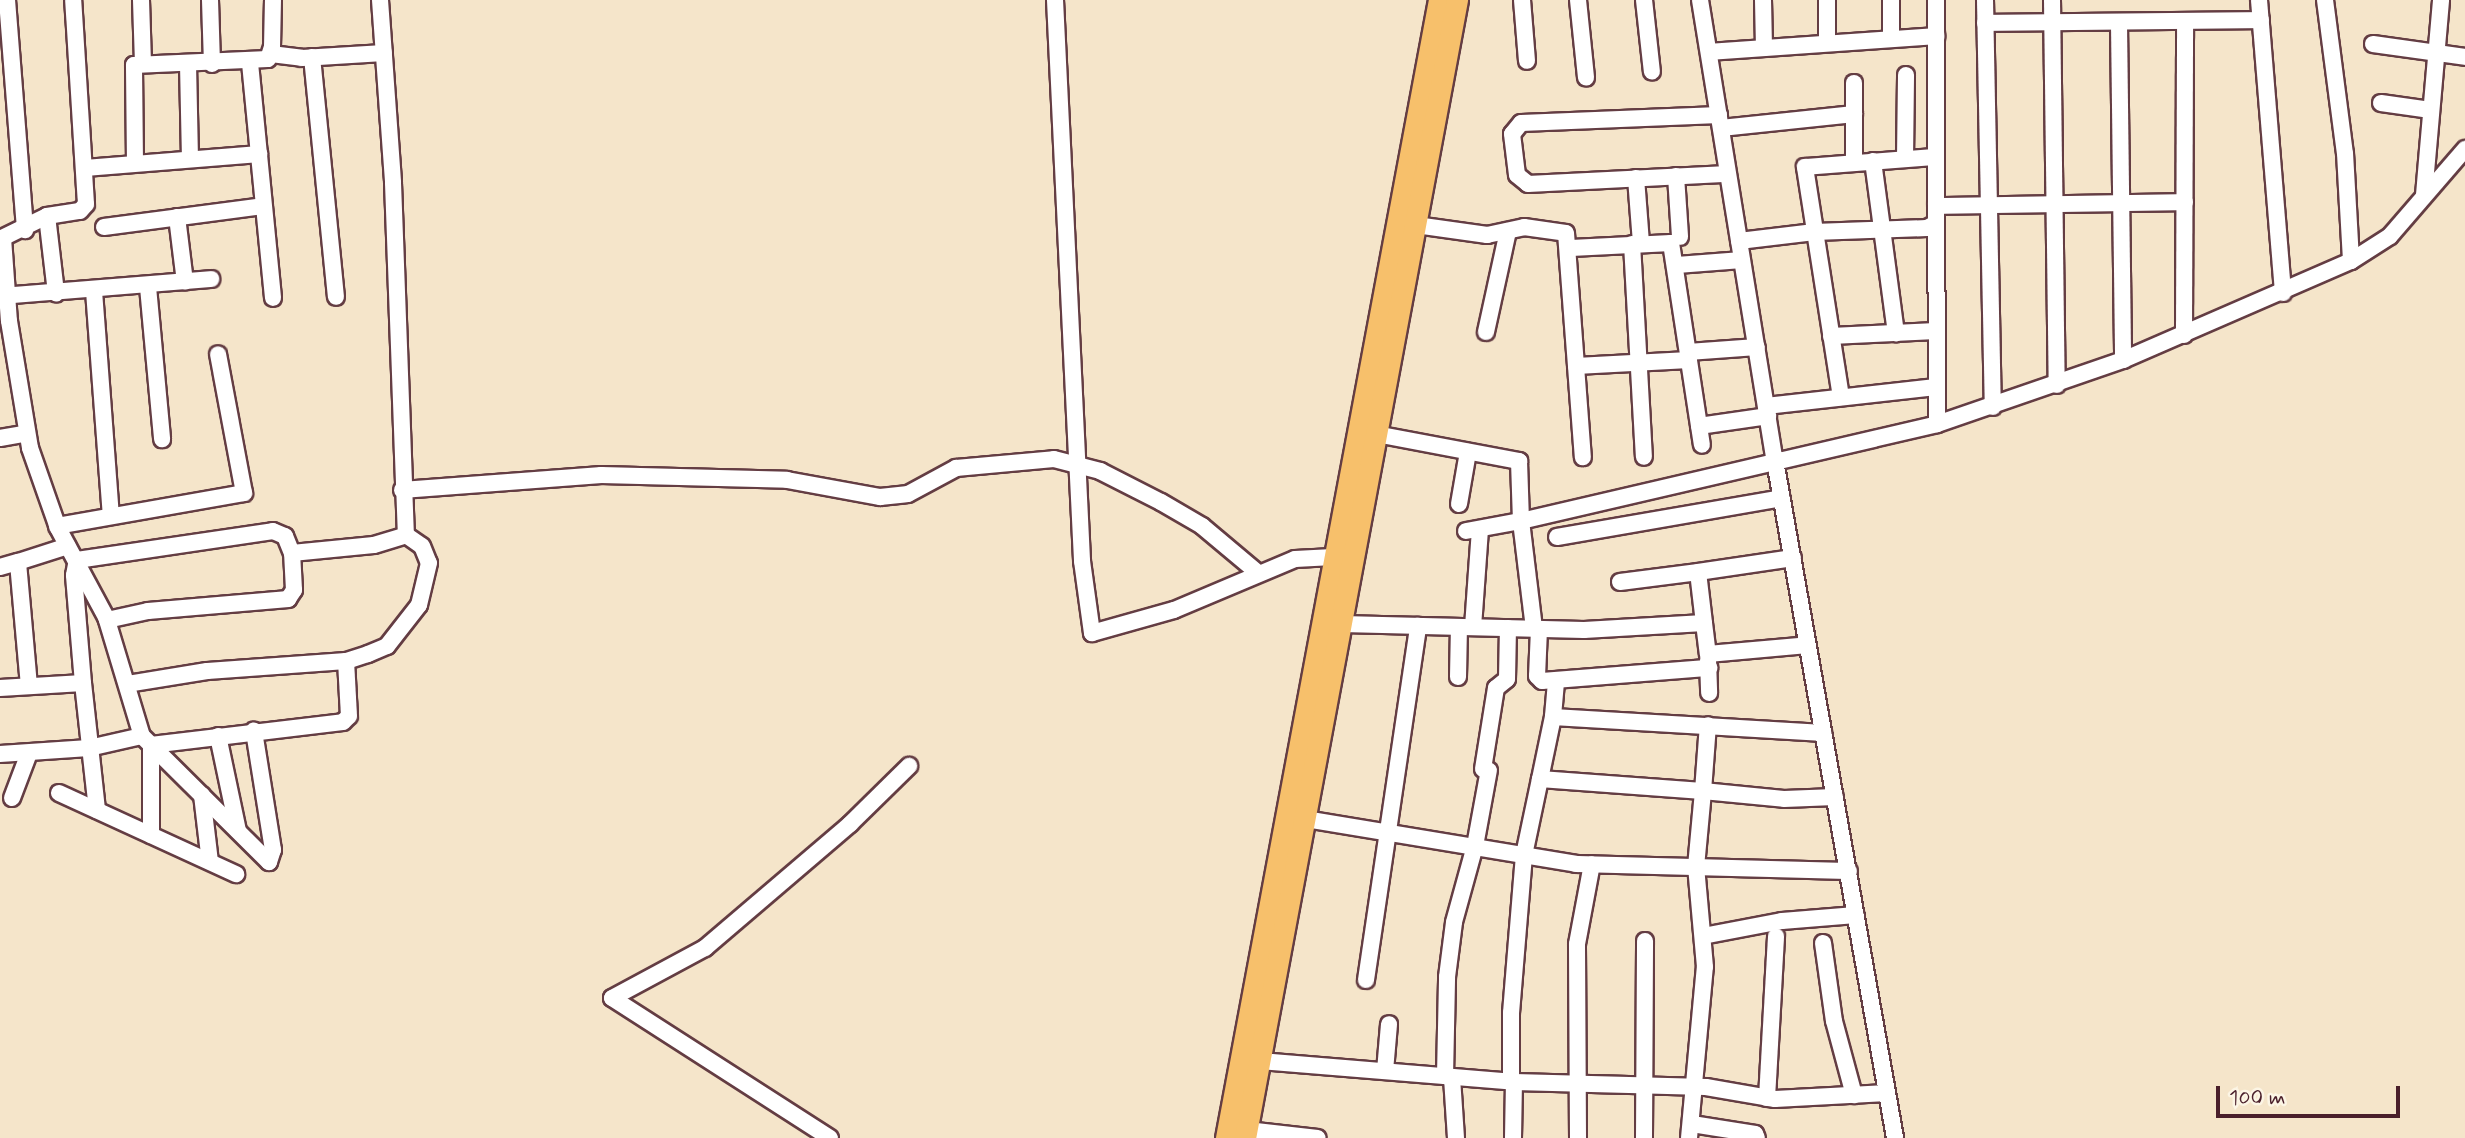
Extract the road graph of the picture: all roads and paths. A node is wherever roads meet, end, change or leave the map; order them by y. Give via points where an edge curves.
1 (7, 0) edge
2 (73, 0) edge
3 (141, 0) edge
4 (210, 0) edge
5 (273, 0) edge
6 (380, 0) edge
7 (1055, 0) edge
8 (1439, 0) edge
9 (1457, 0) edge
10 (1522, 0) edge
11 (1578, 0) edge
12 (1644, 0) edge
13 (1700, 0) edge
14 (1763, 0) edge
15 (1827, 0) edge
16 (1891, 0) edge
17 (1936, 0) edge
18 (1985, 0) edge
19 (2052, 0) edge
20 (2259, 0) edge
21 (2325, 0) edge
22 (2441, 0) edge
23 (2261, 20) junction
24 (1985, 23) junction
25 (2185, 23) junction
26 (2052, 24) junction
27 (2119, 24) junction
28 (1936, 36) junction
29 (1891, 39) junction
30 (5, 41) edge
31 (1827, 43) junction
32 (2373, 44) dead end
33 (1764, 48) junction
34 (1709, 52) junction
35 (2436, 52) junction
36 (384, 53) junction
37 (271, 54) junction
38 (312, 57) junction
39 (2465, 57) edge
40 (1527, 61) dead end
41 (250, 63) junction
42 (143, 64) junction
43 (188, 64) junction
44 (212, 64) junction
45 (1652, 72) dead end
46 (1906, 75) dead end
47 (1586, 78) dead end
48 (1853, 83) dead end
49 (2381, 103) dead end
50 (2431, 110) junction
51 (1854, 114) junction
52 (1720, 121) junction
53 (2465, 149) edge
54 (259, 154) junction
55 (1936, 158) junction
56 (190, 159) junction
57 (1905, 159) junction
58 (1873, 161) junction
59 (135, 163) junction
60 (1854, 163) junction
61 (85, 168) junction
62 (1728, 174) junction
63 (1676, 176) junction
64 (1636, 178) junction
65 (2424, 195) junction
66 (2120, 202) junction
67 (2185, 202) junction
68 (2054, 204) junction
69 (263, 206) junction
70 (1936, 206) junction
71 (1987, 206) junction
72 (47, 216) junction
73 (177, 217) junction
74 (1936, 223) junction
75 (1416, 225) junction
76 (104, 227) dead end
77 (25, 230) junction
78 (1881, 230) junction
79 (1508, 231) junction
80 (1814, 232) junction
81 (1680, 237) dead end
82 (1, 238) edge
83 (1739, 241) junction
84 (1637, 243) junction
85 (1571, 248) junction
86 (1742, 260) junction
87 (2351, 261) junction
88 (1676, 265) junction
89 (211, 279) dead end
90 (185, 282) junction
91 (148, 287) junction
92 (94, 291) junction
93 (56, 293) junction
94 (2283, 293) junction
95 (3, 295) edge
96 (335, 297) dead end
97 (273, 298) dead end
98 (1936, 331) junction
99 (1486, 332) dead end
100 (1896, 332) junction
101 (2184, 335) junction
102 (1831, 336) junction
103 (6, 340) edge
104 (1757, 347) junction
105 (218, 354) dead end
106 (1688, 356) junction
107 (2123, 360) junction
108 (1637, 363) junction
109 (1576, 366) junction
110 (8, 371) edge
111 (2057, 385) junction
112 (1936, 387) junction
113 (1841, 397) junction
114 (1993, 407) junction
115 (1767, 411) junction
116 (1937, 424) junction
117 (1699, 426) junction
118 (27, 433) junction
119 (1376, 433) junction
120 (0, 438) edge
121 (162, 439) dead end
122 (1702, 445) dead end
123 (1468, 452) junction
124 (1583, 457) dead end
125 (1644, 457) dead end
126 (1077, 461) junction
127 (1776, 463) junction
128 (402, 490) junction
129 (1782, 498) junction
130 (1459, 504) dead end
131 (111, 515) junction
132 (1521, 521) junction
133 (57, 526) junction
134 (405, 535) junction
135 (1557, 537) dead end
136 (68, 546) junction
137 (292, 553) junction
138 (1333, 557) junction
139 (1793, 558) junction
140 (77, 561) junction
141 (18, 562) junction
142 (0, 566) edge
143 (1698, 572) junction
144 (1258, 573) junction
145 (1620, 582) dead end
146 (107, 620) junction
147 (1704, 623) junction
148 (1342, 624) junction
149 (1418, 626) junction
150 (1466, 627) junction
151 (1508, 628) junction
152 (1536, 628) junction
153 (1808, 645) junction
154 (346, 661) junction
155 (1708, 661) junction
156 (1458, 677) dead end
157 (1556, 682) junction
158 (83, 683) junction
159 (128, 684) junction
160 (29, 686) junction
161 (0, 688) edge
162 (1709, 692) dead end
163 (1553, 717) junction
164 (1708, 725) junction
165 (254, 730) junction
166 (1824, 733) junction
167 (218, 736) junction
168 (146, 741) junction
169 (89, 748) junction
170 (29, 753) junction
171 (0, 754) edge
172 (909, 766) dead end
173 (1540, 779) junction
174 (1703, 791) junction
175 (59, 793) dead end
176 (202, 795) junction
177 (1835, 797) junction
178 (12, 798) dead end
179 (97, 810) junction
180 (1305, 819) junction
181 (238, 831) junction
182 (1386, 832) junction
183 (151, 835) junction
184 (1475, 846) junction
185 (1524, 855) junction
186 (210, 862) junction
187 (1592, 864) junction
188 (1696, 867) junction
189 (1849, 872) junction
190 (236, 874) dead end
191 (1856, 915) junction
192 (1703, 936) junction
193 (1776, 936) dead end
194 (1645, 941) dead end
195 (1823, 943) dead end
196 (1366, 980) dead end
197 (1389, 1024) dead end
198 (1260, 1061) junction
199 (1385, 1071) junction
200 (1445, 1076) junction
201 (1512, 1082) junction
202 (1580, 1084) junction
203 (1647, 1085) junction
204 (1696, 1086) junction
205 (1887, 1093) junction
206 (1854, 1095) junction
207 (1767, 1098) junction
208 (1690, 1131) edge
209 (1712, 1133) edge
210 (1246, 1134) edge
211 (830, 1138) edge
212 (1226, 1138) edge
213 (1318, 1138) edge
214 (1455, 1138) edge
215 (1513, 1138) edge
216 (1578, 1138) edge
217 (1644, 1138) edge
218 (1757, 1138) edge
219 (1895, 1138) edge

1 - 30 street
2 - 61 street
3 - 42 street
4 - 44 street
5 - 37 street
6 - 36 street
7 - 126 street
8 - 138 main road
9 - 75 main road
10 - 40 street
11 - 47 street
12 - 45 street
13 - 34 street
14 - 33 street
15 - 31 street
16 - 29 street
17 - 28 street
18 - 24 street
19 - 26 street
20 - 23 street
21 - 87 street via 2345,153
22 - 35 street
23 - 25 street
23 - 94 street
24 - 26 street
24 - 71 street
25 - 27 street
25 - 67 street
26 - 27 street
26 - 68 street
27 - 66 street
28 - 29 street
28 - 55 street
29 - 31 street
30 - 77 street
31 - 33 street
32 - 35 street
33 - 34 street
34 - 52 street
35 - 39 street
35 - 50 street
36 - 38 street
36 - 128 street via 393,183
37 - 38 street
37 - 41 street
38 - 96 street
41 - 44 street
41 - 54 street
42 - 43 street
42 - 59 street via 131,70
43 - 44 street
43 - 56 street
46 - 57 street
48 - 51 street
49 - 50 street
50 - 65 street
51 - 52 street
51 - 60 street
52 - 62 street
52 - 64 street via 1514,127 1520,181
53 - 65 street
54 - 56 street
54 - 69 street
55 - 57 street
55 - 70 street
56 - 59 street
57 - 58 street
58 - 60 street
58 - 78 street
59 - 61 street
60 - 80 street via 1805,167
61 - 72 street via 84,208
62 - 63 street
62 - 83 street
63 - 64 street
63 - 81 street
64 - 84 street
65 - 87 street via 2390,236
66 - 67 street
66 - 68 street
66 - 107 street
67 - 101 street
68 - 71 street
68 - 111 street
69 - 73 street
69 - 97 street
70 - 71 street
70 - 74 street
71 - 114 street
72 - 77 street
72 - 93 street
73 - 76 street
73 - 90 street
74 - 78 street via 1927,228
74 - 98 street
75 - 79 street via 1487,235
75 - 119 main road
77 - 82 street
78 - 80 street
78 - 100 street
79 - 85 street via 1559,230 1570,238
79 - 99 street
80 - 83 street
80 - 102 street
82 - 95 street
83 - 86 street
84 - 85 street
84 - 88 street via 1671,243
84 - 108 street
85 - 109 street
86 - 88 street
86 - 104 street
87 - 94 street
88 - 106 street
89 - 90 street
90 - 91 street
91 - 92 street
91 - 121 street
92 - 93 street
92 - 131 street
93 - 95 street
94 - 101 street
95 - 103 street
98 - 100 street
98 - 112 street
100 - 102 street
101 - 107 street
102 - 113 street
103 - 110 street
104 - 106 street
104 - 115 street
105 - 131 street via 244,493
106 - 108 street
106 - 117 street
107 - 111 street
108 - 109 street
108 - 125 street
109 - 124 street
110 - 118 street
111 - 114 street
112 - 113 street
112 - 116 street
113 - 115 street
114 - 116 street
115 - 117 street
115 - 127 street
116 - 127 street
117 - 122 street
118 - 120 street
118 - 133 street
119 - 123 street
119 - 148 main road
123 - 130 street
123 - 132 street via 1519,461
126 - 128 street via 983,462 956,468 908,494 880,497 788,480 601,475
126 - 144 street via 1202,526
126 - 144 street via 1082,561 1092,633 1174,610
127 - 129 street
127 - 132 street
128 - 134 street
129 - 135 street
129 - 139 street
131 - 133 street
132 - 150 street via 1473,530
132 - 152 street
133 - 136 street
134 - 137 street via 374,545
134 - 154 street via 422,546 429,563 419,605 387,646
136 - 140 street
136 - 141 street
137 - 140 street via 285,536 273,531 167,543
137 - 146 street via 294,590 288,599 148,611
138 - 144 street via 1295,559
138 - 212 main road
139 - 143 street
139 - 153 street
140 - 146 street
140 - 158 street via 74,575
141 - 142 street
141 - 160 street
143 - 145 street
143 - 147 street
146 - 159 street
147 - 152 street
147 - 155 street
148 - 149 street
148 - 180 main road
149 - 150 street
149 - 182 street
150 - 151 street
150 - 156 street
151 - 152 street
151 - 184 street via 1507,678 1496,688
152 - 157 street via 1537,676
153 - 155 street
153 - 166 street
154 - 159 street via 207,671
154 - 165 street via 349,716 343,722
155 - 157 street
155 - 162 street
157 - 163 street
158 - 160 street
158 - 169 street
159 - 168 street
160 - 161 street
163 - 164 street
163 - 173 street
164 - 166 street
164 - 174 street
165 - 167 street
165 - 181 street via 273,861 265,859
166 - 177 street
167 - 168 street
167 - 181 street
168 - 169 street
168 - 176 street
168 - 183 street
169 - 170 street
169 - 179 street
170 - 171 street
170 - 178 street
172 - 211 street via 850,824 705,948 612,998
173 - 174 street
173 - 185 street
174 - 177 street via 1784,799
174 - 188 street
175 - 179 street
176 - 181 street
176 - 186 street
177 - 189 street
179 - 183 street
180 - 182 street
180 - 198 main road
182 - 184 street
182 - 196 street
183 - 186 street
184 - 185 street
184 - 200 street via 1454,922 1447,977
185 - 187 street
185 - 201 street via 1511,1013
186 - 190 street
187 - 188 street
187 - 202 street via 1577,944
188 - 189 street
188 - 192 street
189 - 191 street
191 - 192 street via 1782,921
191 - 205 street
192 - 204 street
193 - 207 street
194 - 203 street
195 - 206 street via 1834,1021
197 - 199 street
198 - 199 street
198 - 210 main road
199 - 200 street
200 - 201 street
200 - 214 street via 1452,1078
201 - 202 street
201 - 215 street
202 - 203 street
202 - 216 street
203 - 204 street
203 - 217 street
204 - 207 street
204 - 208 street
205 - 206 street
205 - 219 street
206 - 207 street
208 - 209 street
209 - 218 street
210 - 213 street

